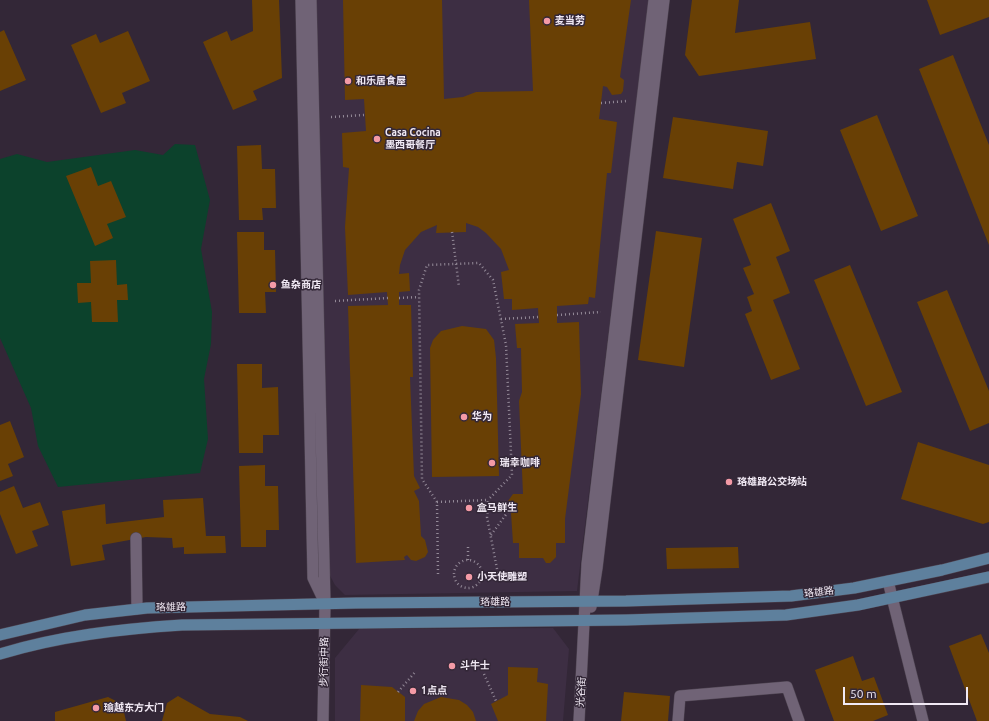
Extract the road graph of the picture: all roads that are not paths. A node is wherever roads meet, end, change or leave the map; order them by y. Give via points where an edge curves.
1 (301, 0) edge
2 (311, 0) edge
3 (654, 0) edge
4 (664, 0) edge
5 (136, 538) dead end
6 (989, 558) edge
7 (989, 577) edge
8 (888, 581) junction
9 (892, 598) junction
10 (589, 601) junction
11 (325, 604) junction
12 (137, 609) junction
13 (587, 620) junction
14 (325, 623) junction
15 (0, 635) edge
16 (0, 654) edge
17 (323, 721) edge
18 (579, 721) edge
19 (678, 721) edge
20 (799, 721) edge
21 (922, 721) edge

1 - 11 street via 313,578
2 - 11 street, 步行街中路
3 - 10 street via 588,556
4 - 10 street via 598,568
5 - 12 street
6 - 8 main road, 珞雄路
7 - 9 main road, 珞雄路
8 - 9 street
8 - 10 main road, 珞雄路 via 791,596
9 - 13 main road, 珞雄路 via 786,615
9 - 21 street
10 - 11 main road, 珞雄路
10 - 13 street, 光谷街
11 - 12 main road, 珞雄路
11 - 14 street, 步行街中路
12 - 15 main road, 珞雄路 via 85,615
13 - 14 main road, 珞雄路
13 - 18 street, 光谷街
14 - 16 main road, 珞雄路 via 139,627 88,634
14 - 17 street, 步行街中路
19 - 20 street via 680,696 787,687

